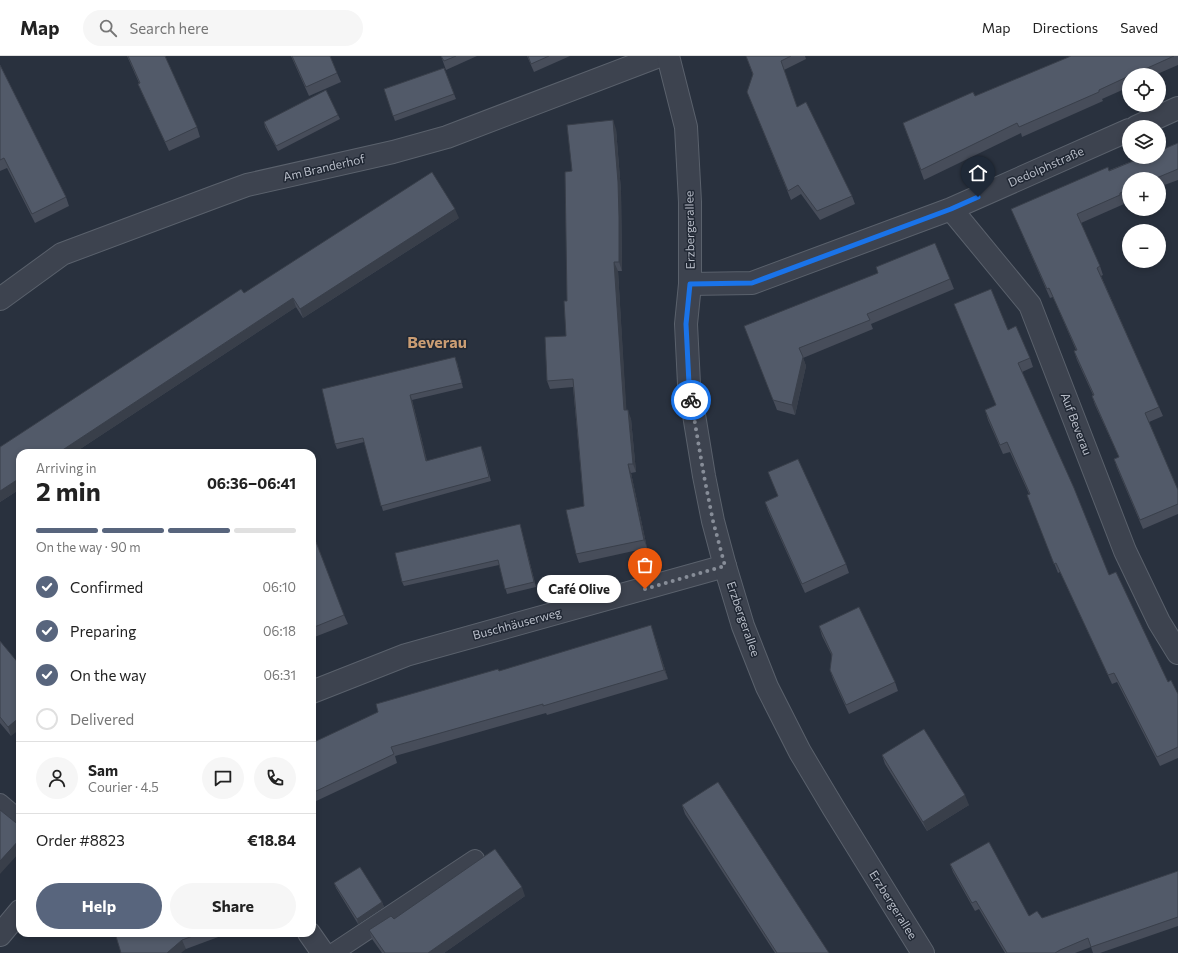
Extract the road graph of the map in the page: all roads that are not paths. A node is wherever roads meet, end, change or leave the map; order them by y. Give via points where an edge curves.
1 (659, 56) edge
2 (668, 56) edge
3 (1178, 108) edge
4 (1151, 120) edge
5 (1122, 133) edge
6 (951, 209) junction
7 (690, 284) junction
8 (0, 299) edge
9 (725, 566) junction
10 (1178, 653) edge
11 (316, 690) edge
12 (0, 803) edge
13 (16, 817) edge
14 (475, 859) dead end
15 (16, 916) edge
16 (0, 935) edge
17 (312, 937) edge
18 (323, 953) edge
19 (333, 953) edge
20 (923, 953) edge

1 - 8 street, Am Branderhof via 448,137 247,185 217,196 62,254
2 - 7 street, Erzbergerallee via 686,127 690,202
3 - 4 street
5 - 6 street, Dedolphstraße
6 - 7 street, Dedolphstraße via 752,283
6 - 10 street, Auf Beverau via 1030,305 1125,551 1159,622
7 - 9 street, Erzbergerallee via 686,324 689,384 704,476
9 - 11 street, Buschhäuserweg via 406,655
9 - 20 street, Erzbergerallee via 743,626 767,687 800,752
12 - 13 lane
14 - 19 lane
15 - 16 street
17 - 18 street

